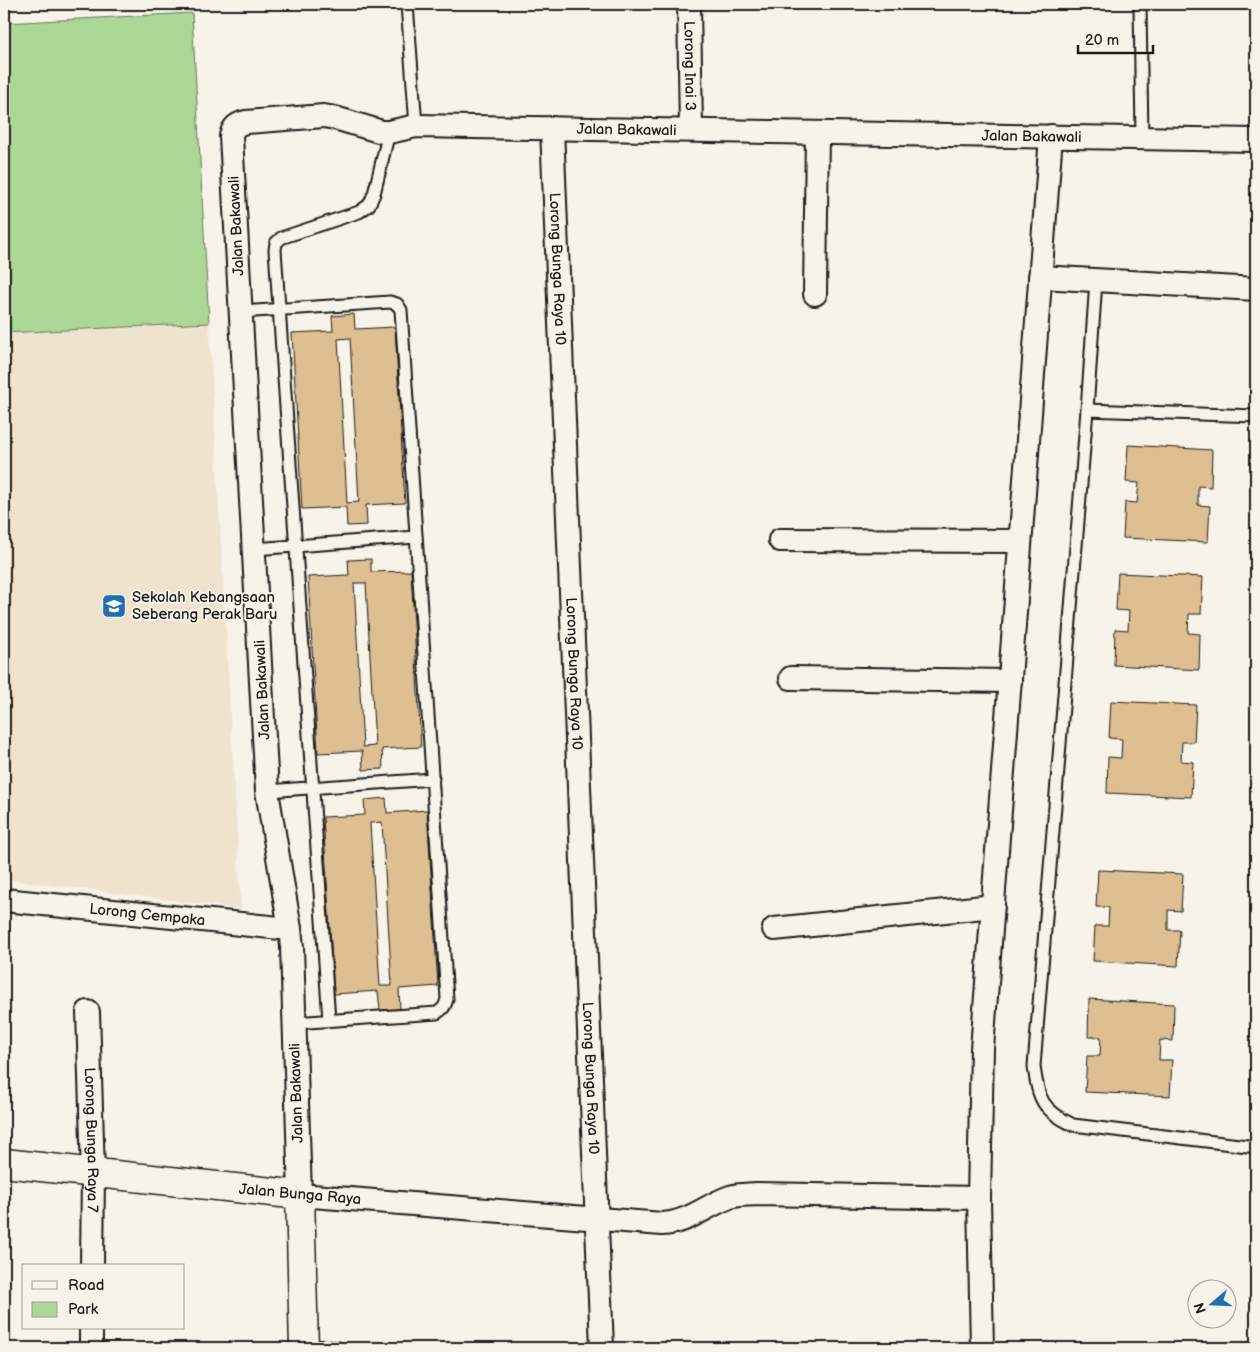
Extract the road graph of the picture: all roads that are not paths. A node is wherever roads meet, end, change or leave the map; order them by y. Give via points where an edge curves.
1 (407, 4) edge
2 (689, 4) edge
3 (1140, 4) edge
4 (416, 126) junction
5 (552, 128) junction
6 (691, 130) junction
7 (389, 132) junction
8 (817, 132) junction
9 (1051, 136) junction
10 (1142, 138) junction
11 (1256, 140) edge
12 (1040, 278) junction
13 (1096, 281) junction
14 (1256, 289) edge
15 (815, 294) dead end
16 (279, 309) junction
17 (241, 312) junction
18 (1088, 410) junction
19 (1256, 416) edge
20 (416, 537) junction
21 (780, 540) dead end
22 (1020, 541) junction
23 (295, 546) junction
24 (254, 549) junction
25 (791, 678) dead end
26 (1010, 681) junction
27 (432, 779) junction
28 (312, 788) junction
29 (267, 791) junction
30 (4, 900) edge
31 (993, 906) junction
32 (290, 929) junction
33 (774, 929) dead end
34 (88, 1012) dead end
35 (328, 1020) junction
36 (294, 1023) junction
37 (1256, 1147) edge
38 (4, 1163) edge
39 (93, 1173) junction
40 (300, 1195) junction
41 (979, 1198) junction
42 (597, 1220) junction
43 (92, 1264) edge
44 (91, 1330) edge
45 (304, 1346) edge
46 (91, 1348) edge
47 (338, 1348) edge
48 (602, 1348) edge
49 (982, 1348) edge

1 - 4 lane
2 - 6 street, Lorong Inai 3
3 - 10 lane
4 - 5 street, Jalan Bakawali
4 - 7 street, Jalan Bakawali
5 - 6 street, Jalan Bakawali
5 - 42 street, Lorong Bunga Raya 10
6 - 8 street, Jalan Bakawali
7 - 16 lane via 369,205 359,212 281,238 276,243
7 - 17 street, Jalan Bakawali via 324,116 246,122 235,126 231,136
8 - 9 street, Jalan Bakawali
8 - 15 street
9 - 10 street, Jalan Bakawali
9 - 12 street
10 - 11 street, Jalan Bakawali
12 - 13 street
12 - 22 street
13 - 14 street
13 - 18 lane
16 - 17 lane
16 - 20 lane via 390,302 400,307
16 - 23 lane
17 - 24 street, Jalan Bakawali
18 - 19 lane
18 - 37 lane via 1034,1066 1037,1086 1043,1103 1056,1117 1073,1125
20 - 23 lane
20 - 27 lane
21 - 22 street
22 - 26 street
23 - 24 lane
23 - 28 lane
24 - 29 street, Jalan Bakawali
25 - 26 street
26 - 31 street
27 - 28 lane
27 - 35 lane via 446,1006 430,1014
28 - 29 lane
28 - 35 lane
29 - 32 street, Jalan Bakawali
30 - 32 street, Lorong Cempaka
31 - 33 street
31 - 41 street via 982,1049
32 - 36 street, Jalan Bakawali
34 - 39 street, Lorong Bunga Raya 7
35 - 36 lane
36 - 40 street, Jalan Bakawali
38 - 39 street, Jalan Bunga Raya
39 - 40 street, Jalan Bunga Raya
39 - 43 street, Lorong Bunga Raya 7
40 - 42 street, Jalan Bunga Raya
40 - 45 street, Jalan Bakawali
41 - 42 street, Jalan Bunga Raya via 757,1194 732,1196 673,1224
41 - 49 street
42 - 48 street, Lorong Bunga Raya 10
44 - 46 street
45 - 47 lane

